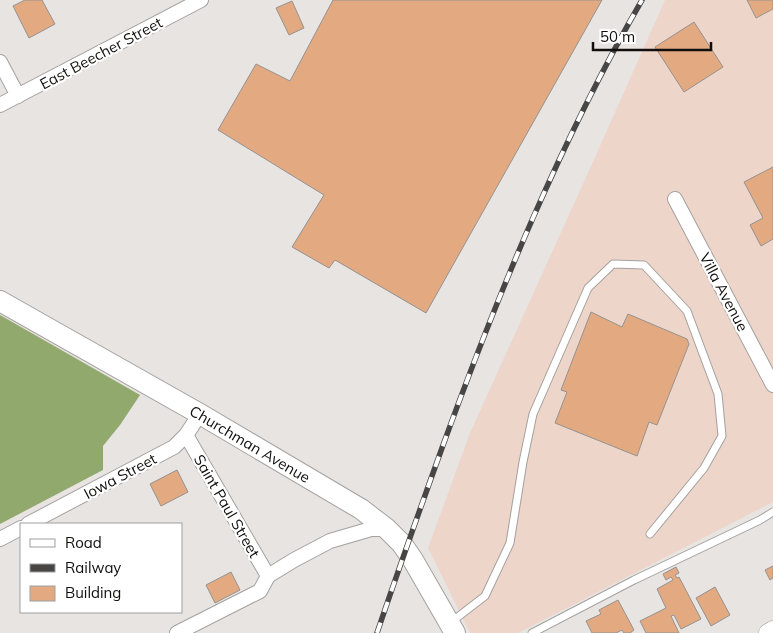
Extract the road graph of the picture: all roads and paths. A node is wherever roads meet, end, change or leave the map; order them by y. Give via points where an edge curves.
1 (201, 0) edge
2 (0, 62) edge
3 (18, 96) junction
4 (0, 105) edge
5 (675, 199) dead end
6 (0, 301) edge
7 (773, 385) edge
8 (200, 414) junction
9 (186, 435) junction
10 (773, 512) edge
11 (30, 523) edge
12 (20, 529) edge
13 (387, 529) junction
14 (650, 534) dead end
15 (0, 539) edge
16 (268, 576) junction
17 (453, 628) edge
18 (773, 630) edge
19 (177, 633) edge
20 (532, 633) edge
21 (768, 633) edge

1 - 3 street, East Beecher Street
2 - 3 street
3 - 4 street, East Beecher Street
5 - 7 street, Villa Avenue
6 - 8 main road, Churchman Avenue
8 - 9 street, Iowa Street
8 - 13 main road, Churchman Avenue via 361,509
9 - 11 street, Iowa Street via 168,451
9 - 16 street, Saint Paul Street
10 - 20 lane
12 - 15 street
13 - 16 street via 371,529 330,541
13 - 17 main road, Churchman Avenue via 413,560
14 - 17 lane via 704,468 722,436 718,394 687,311 644,265 613,264 588,288 533,414 510,544 485,596
16 - 19 street via 260,591
18 - 21 street

